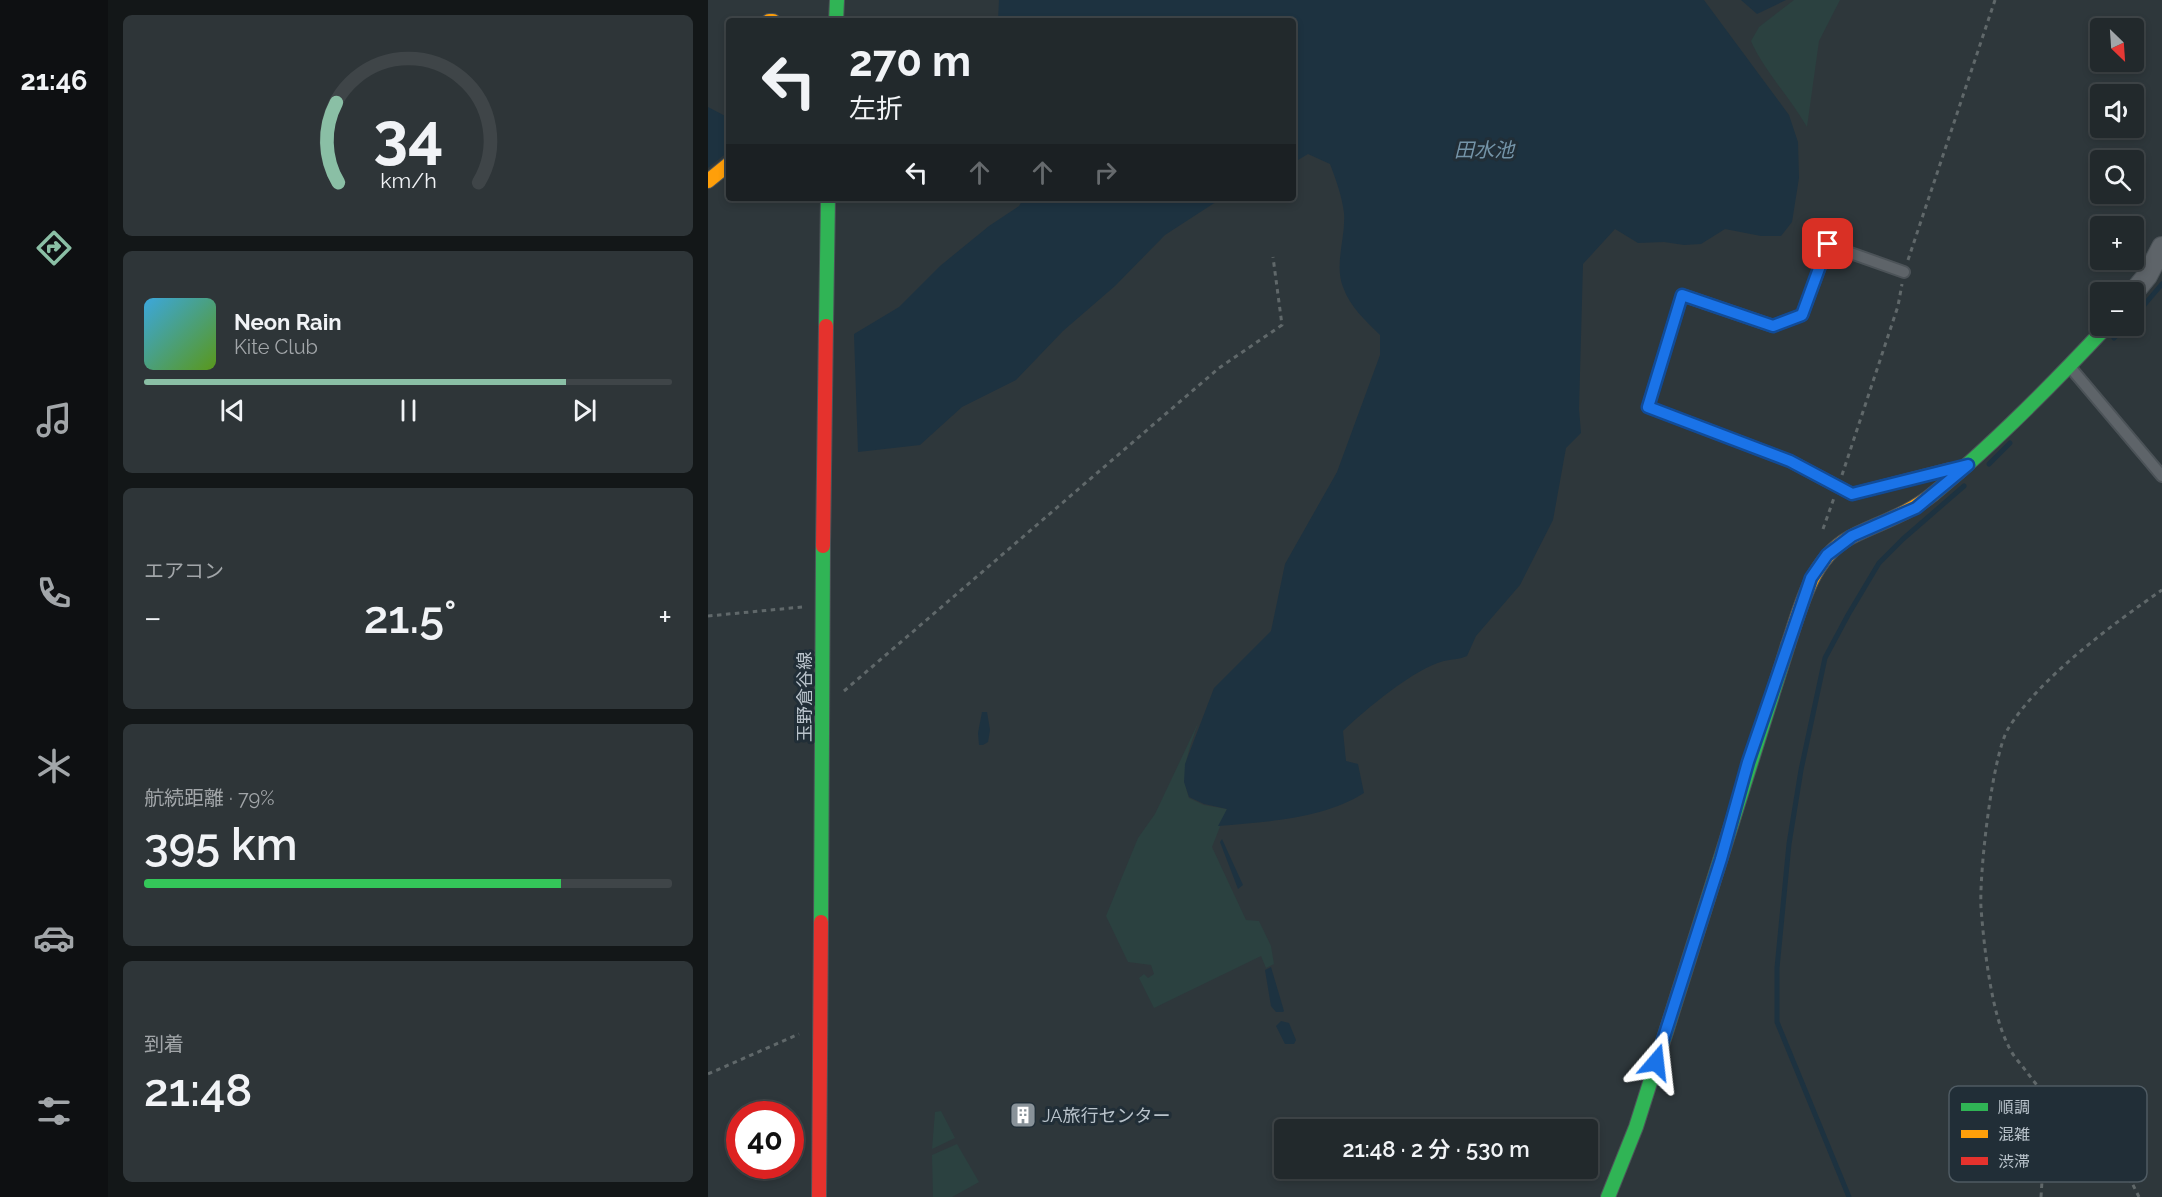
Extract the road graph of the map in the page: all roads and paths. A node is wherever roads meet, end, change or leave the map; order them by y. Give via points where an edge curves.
1 (837, 0) edge
2 (836, 18) edge
3 (726, 166) edge
4 (708, 181) edge
5 (828, 201) edge
6 (2162, 247) edge
7 (1273, 257) dead end
8 (1904, 272) dead end
9 (2142, 282) edge
10 (2098, 336) edge
11 (2070, 366) junction
12 (1968, 465) junction
13 (2162, 476) edge
14 (2162, 590) edge
15 (823, 605) junction
16 (708, 616) edge
17 (823, 710) junction
18 (820, 1027) junction
19 (708, 1074) edge
20 (2037, 1086) edge
21 (2042, 1182) edge
22 (2131, 1182) edge
23 (819, 1197) edge
24 (1608, 1197) edge
25 (2041, 1197) edge
26 (2139, 1197) edge

1 - 2 main road
3 - 4 main road
5 - 15 main road, 玉野倉谷線
6 - 9 street
7 - 17 path via 1282,325 1218,368
8 - 12 lane via 1828,244 1802,315 1773,326 1682,295 1648,407 1790,461 1852,494
10 - 11 main road
11 - 12 main road
11 - 13 lane
12 - 24 main road via 1916,508 1852,536 1827,555 1811,578 1748,762 1634,1136
14 - 20 path via 2081,652 2040,690 2008,728 1999,748 1981,905 1996,1014 2008,1046
15 - 16 path
15 - 17 main road, 玉野倉谷線
17 - 18 main road, 玉野倉谷線
18 - 19 path
18 - 23 main road, 玉野倉谷線
21 - 25 path
22 - 26 path

